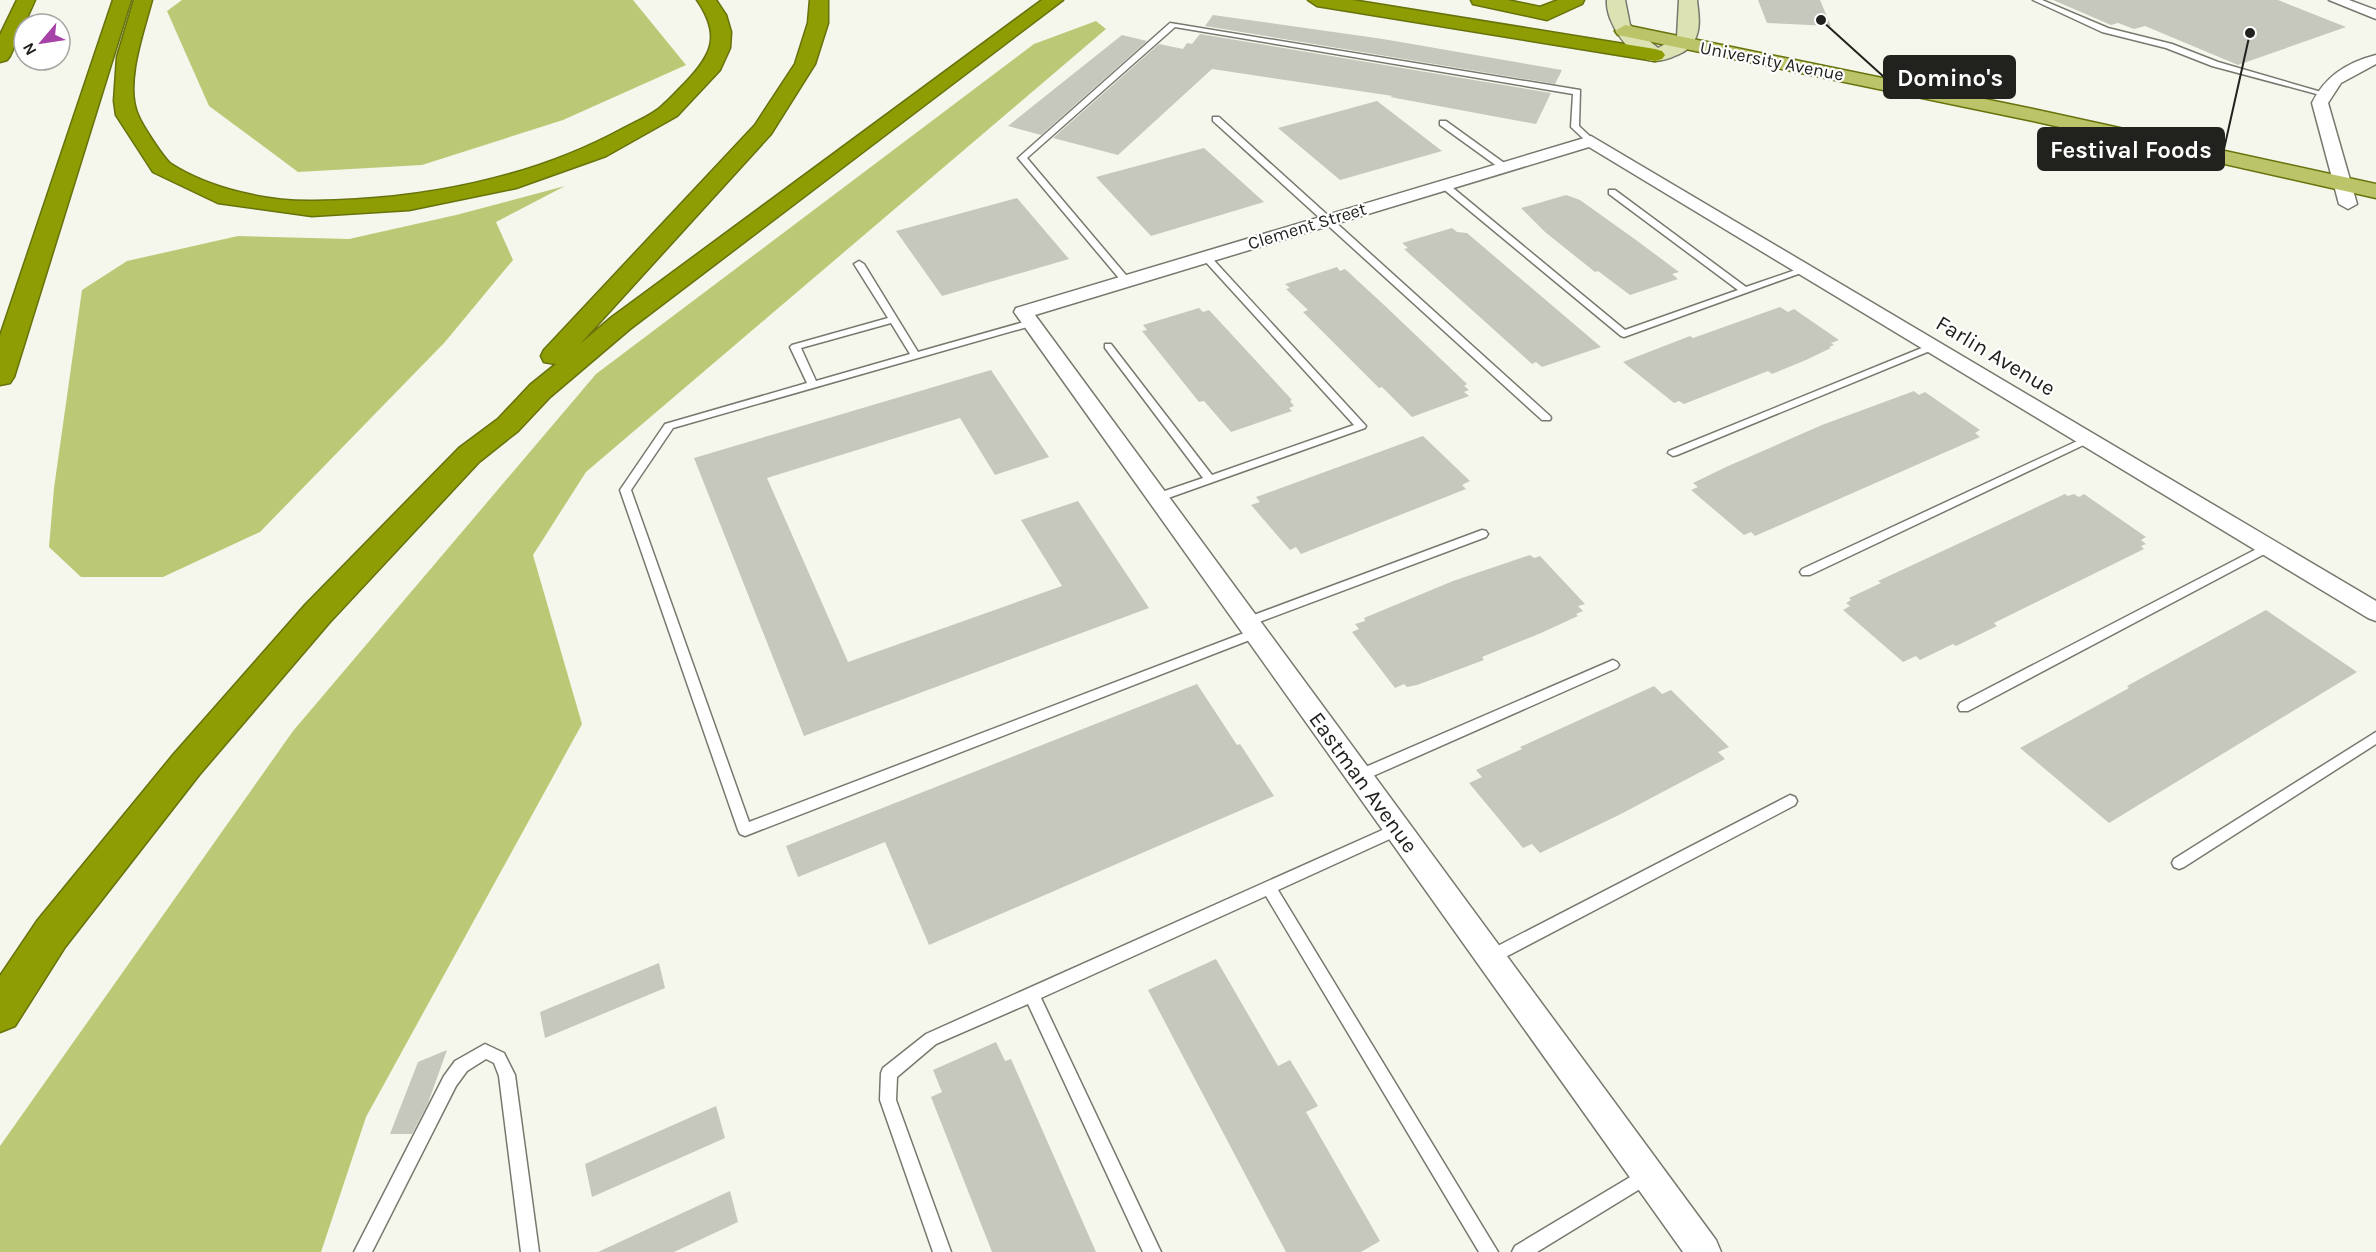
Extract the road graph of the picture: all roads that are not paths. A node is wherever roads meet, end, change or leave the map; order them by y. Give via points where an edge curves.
1 (26, 0) edge
2 (122, 0) edge
3 (143, 0) edge
4 (706, 0) edge
5 (819, 0) edge
6 (1054, 0) edge
7 (1317, 0) edge
8 (1480, 0) edge
9 (1575, 0) edge
10 (1616, 0) edge
11 (1688, 0) edge
12 (2036, 0) edge
13 (2336, 0) edge
14 (1542, 13) junction
15 (2376, 15) edge
16 (1573, 20) dead end
17 (1604, 27) dead end
18 (1625, 31) junction
19 (1685, 44) junction
20 (1655, 55) junction
21 (0, 56) edge
22 (2376, 59) edge
23 (2324, 94) junction
24 (1216, 119) dead end
25 (1443, 123) dead end
26 (1591, 141) junction
27 (1504, 167) junction
28 (1444, 185) junction
29 (2376, 191) edge
30 (1612, 192) dead end
31 (2345, 194) junction
32 (2376, 210) edge
33 (1327, 220) junction
34 (1206, 257) junction
35 (859, 264) dead end
36 (1807, 269) junction
37 (1126, 281) junction
38 (1745, 291) junction
39 (1027, 317) junction
40 (894, 319) junction
41 (1108, 346) dead end
42 (1934, 346) junction
43 (916, 356) junction
44 (0, 377) edge
45 (813, 385) junction
46 (1546, 418) dead end
47 (2088, 439) junction
48 (1673, 453) dead end
49 (469, 455) junction
50 (1209, 479) junction
51 (1157, 498) junction
52 (1482, 534) dead end
53 (2268, 547) junction
54 (1806, 572) dead end
55 (2376, 612) edge
56 (1251, 627) junction
57 (1612, 665) dead end
58 (1964, 707) dead end
59 (2376, 737) edge
60 (1359, 776) junction
61 (1790, 801) dead end
62 (1398, 829) junction
63 (2179, 863) dead end
64 (1269, 888) junction
65 (1491, 957) junction
66 (1032, 995) junction
67 (0, 1012) edge
68 (1648, 1174) junction
69 (363, 1252) edge
70 (530, 1252) edge
71 (942, 1252) edge
72 (1152, 1252) edge
73 (1489, 1252) edge
74 (1521, 1252) edge
75 (1704, 1252) edge

1 - 21 highway
2 - 44 highway
3 - 4 highway via 124,74 123,96 138,142 155,162 189,185 226,196 268,205 346,208 440,199 493,188 564,166 627,139 685,101 706,78 720,54 723,35 717,15
5 - 49 highway via 818,23 806,64 763,129 491,424
6 - 49 highway via 658,295 599,341 540,391 508,425
7 - 20 highway
8 - 14 highway
9 - 14 highway
10 - 18 main road via 1615,16
11 - 19 main road via 1689,30
12 - 23 lane via 2105,30
13 - 15 street
14 - 16 highway
17 - 18 highway
18 - 19 main road, University Avenue
18 - 20 main road
19 - 20 main road
19 - 31 main road, University Avenue via 2033,115
20 - 31 main road, University Avenue
22 - 23 street via 2344,73
23 - 31 street via 2320,109
24 - 33 lane
25 - 27 lane
26 - 27 street, Clement Street
26 - 36 street, Farlin Avenue
26 - 37 lane via 1575,127 1577,92 1173,25 1022,158
27 - 28 street, Clement Street
28 - 33 street, Clement Street
28 - 38 lane via 1624,334
29 - 31 main road, University Avenue
30 - 38 lane
31 - 32 main road, University Avenue
33 - 34 street, Clement Street
33 - 46 lane
34 - 37 street, Clement Street
34 - 50 lane via 1362,426
35 - 40 lane
36 - 38 lane
36 - 42 street, Farlin Avenue
37 - 39 street, Clement Street
39 - 43 lane
39 - 51 street, Eastman Avenue
40 - 43 lane
40 - 45 lane via 795,347
41 - 50 lane
42 - 47 street, Farlin Avenue
42 - 48 lane
43 - 45 lane
45 - 56 lane via 669,426 625,490 745,830
47 - 53 street, Farlin Avenue
47 - 54 lane
49 - 67 highway via 317,614 186,765 51,934
50 - 51 lane
51 - 56 street, Eastman Avenue
52 - 56 lane
53 - 55 street, Farlin Avenue
53 - 58 lane
56 - 60 street, Eastman Avenue
57 - 60 lane
59 - 63 lane
60 - 62 street, Eastman Avenue
61 - 65 lane
62 - 64 lane
62 - 65 street, Eastman Avenue
64 - 66 lane
64 - 73 lane
65 - 68 street, Eastman Avenue
66 - 71 lane via 931,1039 889,1073 888,1100
66 - 72 lane
68 - 74 lane
68 - 75 street, Eastman Avenue
69 - 70 lane via 450,1081 461,1066 485,1051 499,1058 507,1075

